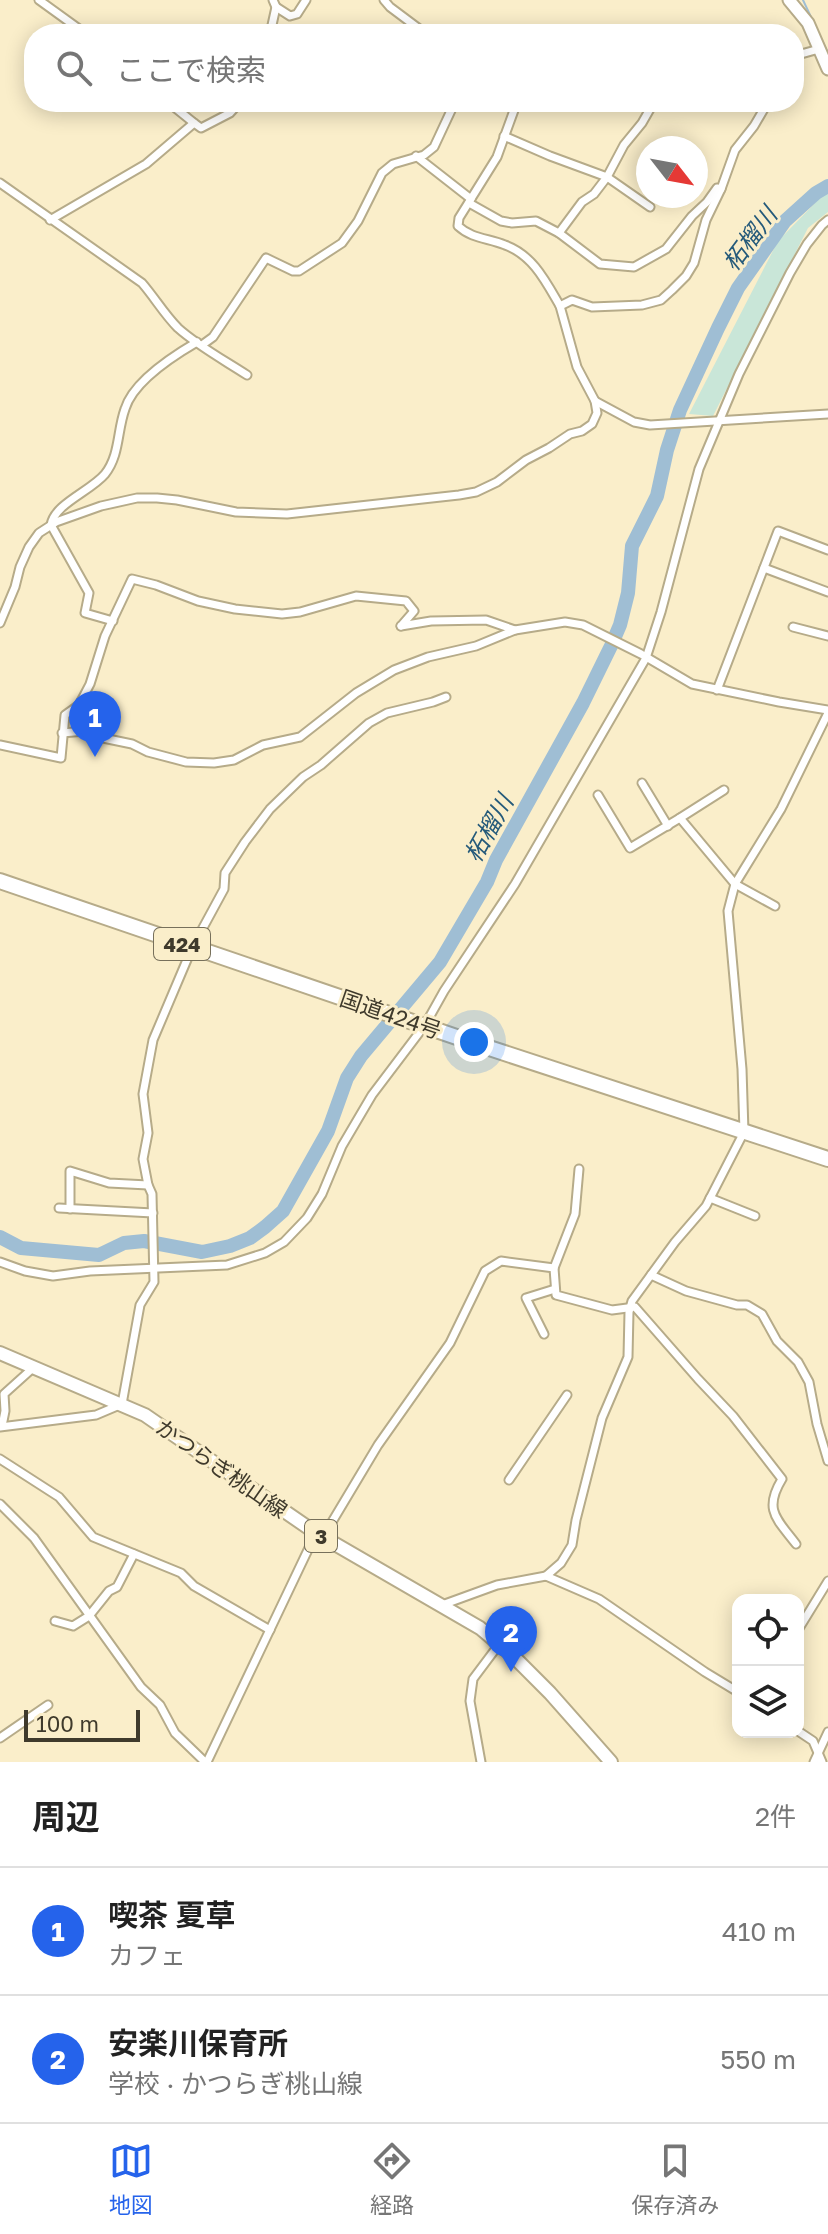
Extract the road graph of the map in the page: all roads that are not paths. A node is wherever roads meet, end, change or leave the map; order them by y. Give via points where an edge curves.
1 (39, 0) edge
2 (306, 0) edge
3 (384, 0) edge
4 (789, 0) edge
5 (274, 4) edge
6 (72, 24) edge
7 (271, 24) edge
8 (413, 24) edge
9 (819, 49) junction
10 (804, 53) edge
11 (828, 69) edge
12 (180, 112) edge
13 (231, 112) edge
14 (450, 112) edge
15 (513, 112) edge
16 (648, 112) edge
17 (762, 112) edge
18 (194, 123) junction
19 (504, 136) junction
20 (416, 156) junction
21 (607, 177) junction
22 (0, 183) edge
23 (721, 189) junction
24 (636, 197) edge
25 (470, 201) junction
26 (50, 220) junction
27 (828, 220) edge
28 (559, 233) junction
29 (560, 306) junction
30 (199, 344) junction
31 (247, 375) dead end
32 (595, 401) junction
33 (828, 414) edge
34 (716, 422) junction
35 (51, 525) junction
36 (828, 550) edge
37 (764, 568) junction
38 (828, 592) edge
39 (4, 604) edge
40 (113, 621) junction
41 (0, 623) edge
42 (793, 627) dead end
43 (515, 630) junction
44 (828, 636) edge
45 (644, 656) junction
46 (717, 690) junction
47 (446, 697) dead end
48 (828, 712) edge
49 (62, 733) junction
50 (0, 745) edge
51 (642, 783) dead end
52 (724, 790) dead end
53 (598, 795) dead end
54 (680, 818) junction
55 (668, 826) junction
56 (0, 881) edge
57 (735, 884) junction
58 (775, 906) dead end
59 (192, 948) junction
60 (423, 1024) junction
61 (744, 1132) junction
62 (828, 1159) edge
63 (579, 1169) dead end
64 (148, 1185) junction
65 (710, 1198) junction
66 (59, 1208) dead end
67 (70, 1209) junction
68 (153, 1215) junction
69 (755, 1216) dead end
70 (0, 1262) edge
71 (554, 1268) junction
72 (155, 1270) junction
73 (651, 1275) junction
74 (555, 1289) junction
75 (630, 1307) junction
76 (544, 1334) dead end
77 (0, 1353) edge
78 (34, 1367) junction
79 (2, 1395) edge
80 (567, 1395) dead end
81 (122, 1404) junction
82 (1, 1426) edge
83 (0, 1459) edge
84 (828, 1461) edge
85 (509, 1480) dead end
86 (0, 1504) edge
87 (319, 1535) junction
88 (796, 1544) dead end
89 (134, 1554) junction
90 (546, 1576) junction
91 (828, 1581) edge
92 (442, 1605) junction
93 (89, 1616) junction
94 (804, 1620) edge
95 (55, 1621) dead end
96 (270, 1630) junction
97 (500, 1643) junction
98 (732, 1688) edge
99 (48, 1705) dead end
100 (828, 1732) edge
101 (804, 1735) edge
102 (0, 1738) edge
103 (818, 1753) junction
104 (206, 1762) edge
105 (481, 1762) edge
106 (611, 1762) edge
107 (814, 1762) edge
108 (822, 1762) edge

1 - 6 street
2 - 5 street via 290,16
3 - 8 street
4 - 9 street via 808,23
5 - 7 street
9 - 10 street
9 - 11 street
12 - 18 street
13 - 18 street via 201,128
14 - 20 street via 434,147
15 - 19 street
16 - 21 street
17 - 23 street via 735,150
18 - 26 street via 146,164
19 - 21 street
19 - 25 street
20 - 25 street
20 - 30 street via 382,173 342,243 299,271 266,258 213,337
21 - 24 street
21 - 28 street
22 - 26 street
23 - 28 street via 666,249 634,267 600,264
23 - 29 street via 694,263 661,300 592,307 572,300
25 - 28 street via 501,221 536,221
25 - 29 street via 458,226 523,256 541,271
26 - 30 street via 142,283 163,312
27 - 34 street via 790,273
29 - 32 street via 577,367
30 - 31 street
30 - 35 street via 173,355 147,377 125,406 116,453 106,473 52,517
32 - 34 street via 650,425
32 - 35 street via 592,424 476,492 287,514 137,498
33 - 34 street
34 - 45 street
35 - 39 street via 29,547
35 - 40 street via 89,593 85,613
36 - 37 street via 778,531
37 - 38 street
37 - 46 street
39 - 41 street
40 - 43 street via 132,579 235,609 282,614 356,596 406,601 414,611 401,626 477,619
40 - 49 street via 90,684 79,705 65,715
42 - 44 street
43 - 45 street via 565,622 583,625
43 - 49 street via 394,670 300,737 263,745 234,760 186,762 85,731
45 - 46 street via 692,684
45 - 60 street via 515,884
46 - 48 street
47 - 59 street via 369,723 270,809 225,873 224,889
48 - 57 street via 781,809
49 - 50 street via 61,758
51 - 55 street
52 - 54 street
53 - 55 street via 630,848
54 - 55 street
54 - 57 street
56 - 59 highway, 国道424号 / 424
57 - 58 street
57 - 61 street via 728,911
59 - 60 highway, 国道424号 / 424
59 - 64 street via 153,1040 143,1094
60 - 61 highway, 国道424号 / 424
60 - 72 street via 372,1095 307,1218 284,1242 227,1265
61 - 62 highway, 国道424号 / 424
61 - 65 street
63 - 71 street via 575,1214
64 - 67 street via 109,1183 70,1171
64 - 68 street
65 - 69 street
65 - 73 street
66 - 67 street
67 - 68 street
68 - 72 street
70 - 72 street via 53,1276
71 - 74 street
71 - 87 street via 501,1261 485,1271 450,1343
72 - 81 street via 140,1305
73 - 75 street
73 - 84 street via 762,1314 809,1382
74 - 75 street via 556,1295 586,1304 612,1310
74 - 76 street via 526,1298
75 - 88 street via 733,1416 782,1479 772,1506
75 - 90 street via 628,1357 602,1418 572,1545
77 - 78 main road, かつらぎ桃山線 / 3
78 - 79 street
78 - 81 main road, かつらぎ桃山線 / 3
79 - 82 street
80 - 85 street
81 - 82 street via 85,1417
81 - 87 main road, かつらぎ桃山線 / 3
83 - 89 street via 59,1497 93,1537
86 - 93 street via 34,1538
87 - 92 main road, かつらぎ桃山線 / 3
87 - 96 street
89 - 93 street via 117,1587
89 - 96 street via 181,1573
90 - 92 street via 497,1585
90 - 98 street via 599,1599
91 - 94 street
92 - 97 main road, かつらぎ桃山線 / 3
93 - 95 street via 73,1626
93 - 104 street via 160,1705 175,1733
96 - 104 street
97 - 105 street via 473,1679 470,1701
97 - 106 main road, かつらぎ桃山線 / 3
99 - 102 street
100 - 103 street
101 - 103 street
103 - 107 street
103 - 108 street

